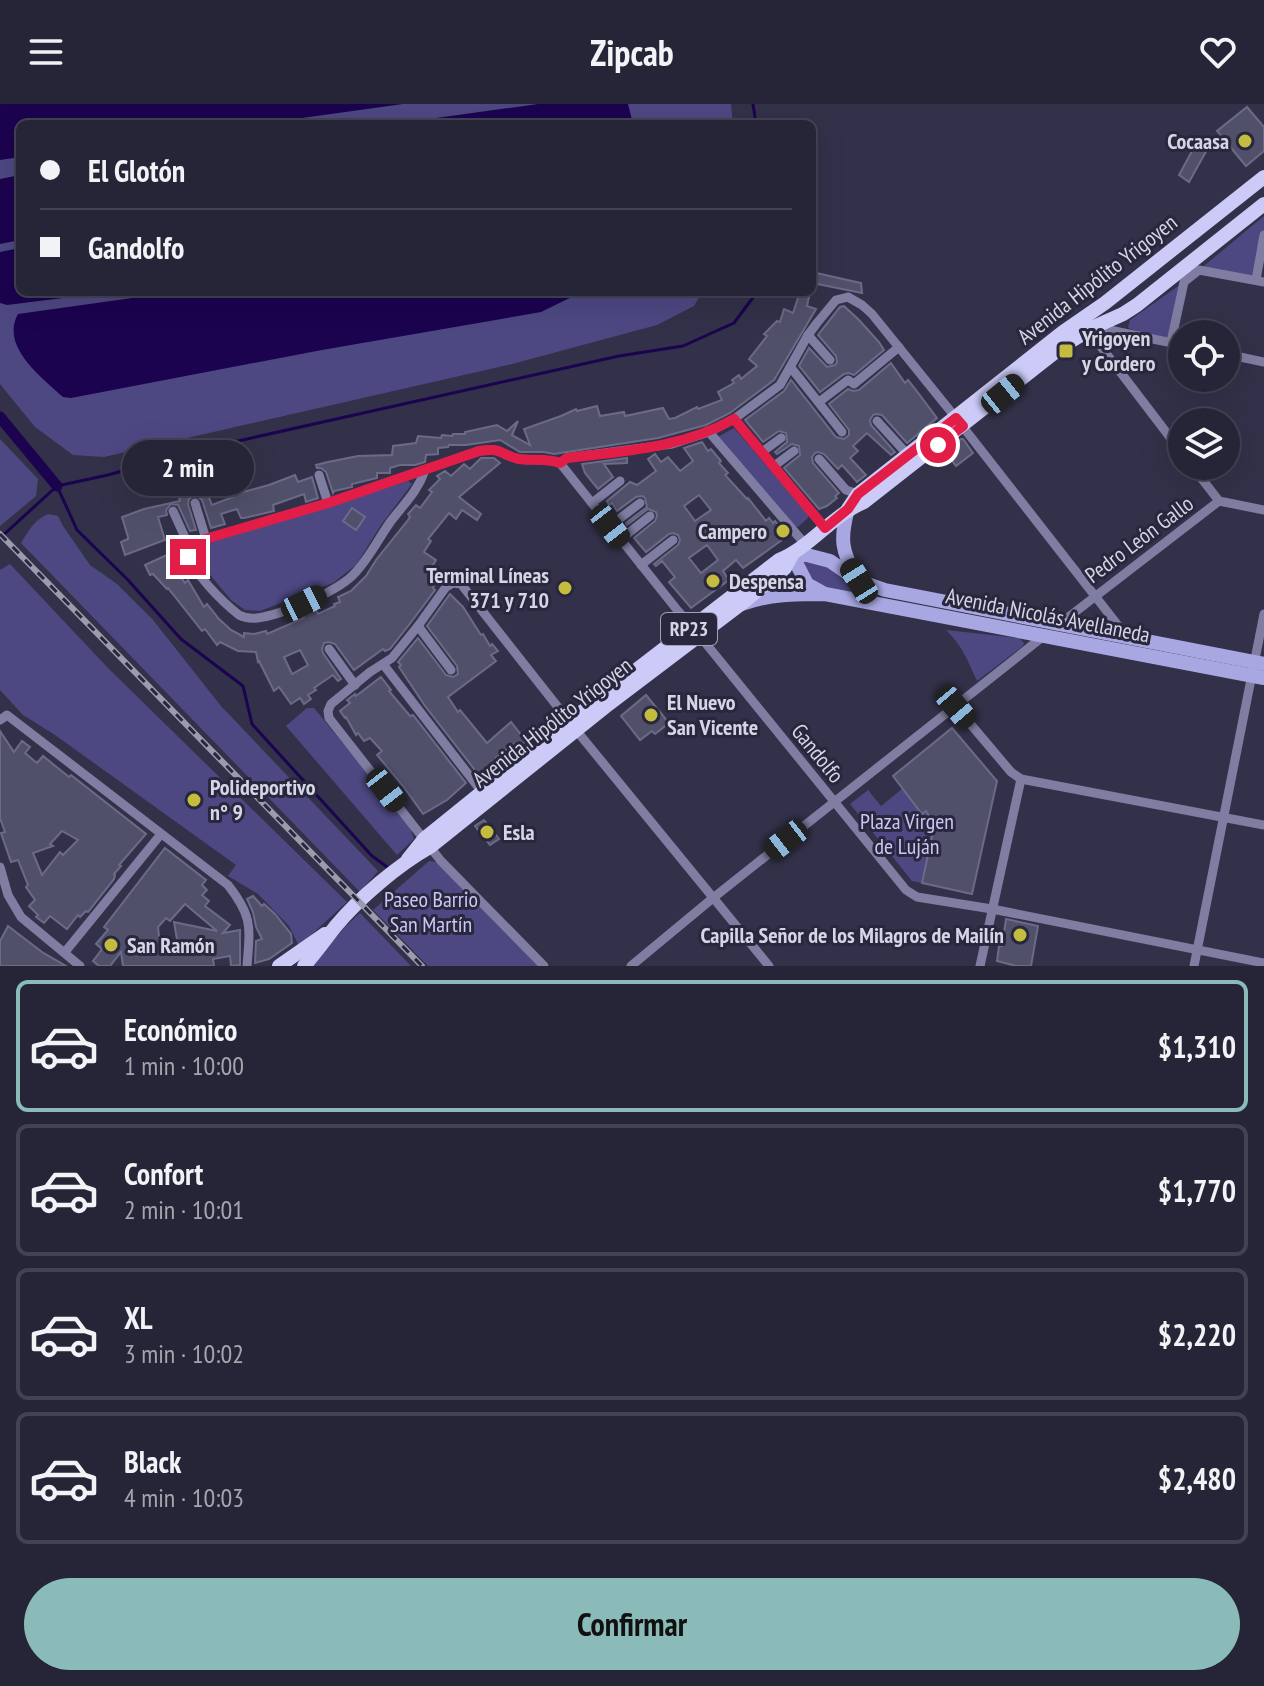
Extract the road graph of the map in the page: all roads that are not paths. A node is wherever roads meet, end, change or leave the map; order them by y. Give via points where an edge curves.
1 (1264, 177) edge
2 (1243, 193) junction
3 (1261, 207) edge
4 (1264, 235) edge
5 (1260, 281) edge
6 (1176, 320) edge
7 (1089, 322) junction
8 (808, 335) junction
9 (1168, 341) edge
10 (899, 347) junction
11 (1240, 357) edge
12 (830, 360) dead end
13 (1264, 362) edge
14 (792, 369) dead end
15 (819, 402) junction
16 (734, 419) junction
17 (877, 421) dead end
18 (959, 422) junction
19 (709, 432) junction
20 (842, 432) dead end
21 (1168, 435) edge
22 (781, 438) dead end
23 (794, 451) dead end
24 (762, 452) junction
25 (908, 455) junction
26 (819, 459) dead end
27 (560, 463) junction
28 (774, 466) junction
29 (425, 470) junction
30 (319, 475) dead end
31 (1203, 480) edge
32 (620, 481) dead end
33 (858, 494) junction
34 (1219, 501) junction
35 (195, 503) dead end
36 (328, 503) junction
37 (592, 503) junction
38 (640, 503) dead end
39 (848, 509) junction
40 (1264, 510) edge
41 (173, 511) dead end
42 (650, 516) dead end
43 (610, 526) junction
44 (825, 528) junction
45 (206, 539) junction
46 (621, 539) junction
47 (673, 540) dead end
48 (188, 544) junction
49 (805, 544) junction
50 (792, 555) junction
51 (641, 565) junction
52 (859, 581) junction
53 (825, 594) junction
54 (1095, 595) junction
55 (741, 604) junction
56 (1264, 614) edge
57 (1059, 624) junction
58 (418, 626) junction
59 (696, 631) junction
60 (1043, 637) junction
61 (1126, 644) junction
62 (329, 649) dead end
63 (383, 664) junction
64 (451, 670) dead end
65 (1259, 670) edge
66 (355, 685) junction
67 (956, 707) junction
68 (0, 720) edge
69 (573, 725) junction
70 (1021, 779) junction
71 (482, 792) junction
72 (835, 802) junction
73 (1224, 817) junction
74 (1264, 825) edge
75 (161, 834) junction
76 (427, 843) junction
77 (0, 867) edge
78 (4, 896) edge
79 (713, 898) junction
80 (992, 909) junction
81 (337, 925) junction
82 (1198, 950) junction
83 (65, 952) junction
84 (1264, 963) edge
85 (80, 966) edge
86 (247, 966) edge
87 (279, 966) edge
88 (304, 966) edge
89 (544, 966) edge
90 (631, 966) edge
91 (769, 966) edge
92 (980, 966) edge
93 (1194, 966) edge

1 - 2 main road, Avenida Hipólito Yrigoyen / RP23
2 - 3 main road
2 - 7 main road, Avenida Hipólito Yrigoyen / RP23 via 1105,303
3 - 7 main road, Avenida Hipólito Yrigoyen / RP23 via 1123,314
4 - 5 street
5 - 6 street via 1199,270 1184,282
7 - 9 street
7 - 18 main road, Avenida Hipólito Yrigoyen / RP23
7 - 21 street via 1102,348
8 - 10 street via 836,300 848,297 872,314
8 - 12 street
8 - 16 street via 780,385
10 - 15 street via 854,384 848,380
10 - 18 street
11 - 13 street
14 - 15 street
15 - 20 street
16 - 19 street
16 - 24 street
17 - 25 street
18 - 25 main road, Avenida Hipólito Yrigoyen / RP23
18 - 39 main road, Avenida Hipólito Yrigoyen / RP23 via 864,502
18 - 54 street
19 - 27 street via 672,444
19 - 49 street
22 - 24 street
23 - 28 street
24 - 28 street
25 - 33 main road, Avenida Hipólito Yrigoyen / RP23
26 - 33 street via 846,490
27 - 29 street via 518,459 492,449
27 - 37 street, Gandolfo
28 - 44 street
29 - 36 street
29 - 48 street via 420,485 350,578 304,603 262,617 246,618 232,609 188,557
30 - 36 street
31 - 34 street
32 - 37 street
33 - 39 main road, Avenida Hipólito Yrigoyen / RP23
34 - 40 street
34 - 54 street, Pedro León Gallo
35 - 45 street
36 - 45 street
37 - 43 street, Gandolfo
38 - 43 street
39 - 44 main road, Avenida Hipólito Yrigoyen / RP23
39 - 52 main road via 843,547
41 - 48 street
42 - 46 street
43 - 46 street, Gandolfo
44 - 49 main road, Avenida Hipólito Yrigoyen / RP23
45 - 48 street
46 - 51 street, Gandolfo
47 - 51 street
49 - 50 main road, Avenida Hipólito Yrigoyen / RP23
50 - 52 main road, Avenida Nicolás Avellaneda via 830,561
50 - 53 main road via 807,584
50 - 55 main road, Avenida Hipólito Yrigoyen / RP23 via 785,568
50 - 59 main road, Avenida Hipólito Yrigoyen / RP23 via 779,560
51 - 59 street, Gandolfo
52 - 57 main road, Avenida Nicolás Avellaneda
53 - 55 main road, Avenida Nicolás Avellaneda via 787,594
53 - 60 main road, Avenida Nicolás Avellaneda
54 - 57 street, Pedro León Gallo
54 - 61 street
55 - 59 main road, Avenida Hipólito Yrigoyen / RP23
56 - 65 street
57 - 60 street, Pedro León Gallo
57 - 61 main road, Avenida Nicolás Avellaneda
58 - 63 street
58 - 64 street
58 - 69 street via 446,587 461,584
59 - 69 main road, Avenida Hipólito Yrigoyen / RP23
59 - 72 street, Gandolfo
60 - 61 main road, Avenida Nicolás Avellaneda
60 - 67 street, Pedro León Gallo
61 - 65 main road, Avenida Nicolás Avellaneda
62 - 66 street
63 - 66 street
63 - 71 street
65 - 73 street
66 - 76 street via 331,704 329,718
67 - 70 street
67 - 72 street, Pedro León Gallo
68 - 75 street via 7,715
69 - 71 main road, Avenida Hipólito Yrigoyen / RP23
69 - 76 main road, Avenida Hipólito Yrigoyen / RP23
69 - 79 street
70 - 73 street
70 - 80 street
71 - 76 main road, Avenida Hipólito Yrigoyen / RP23
72 - 79 street, Pedro León Gallo
72 - 80 street, Gandolfo via 906,890 917,897
73 - 74 street
73 - 82 street
75 - 83 street
75 - 86 street via 228,885 240,901 250,927
76 - 81 main road, Avenida Hipólito Yrigoyen / RP23
76 - 89 street
77 - 78 street
78 - 83 street
79 - 90 street, Pedro León Gallo
79 - 91 street
80 - 82 street, Gandolfo
80 - 92 street
81 - 87 main road, Avenida Hipólito Yrigoyen / RP23
81 - 88 main road, Avenida Hipólito Yrigoyen / RP23
82 - 84 street, Gandolfo
82 - 93 street
83 - 85 street

